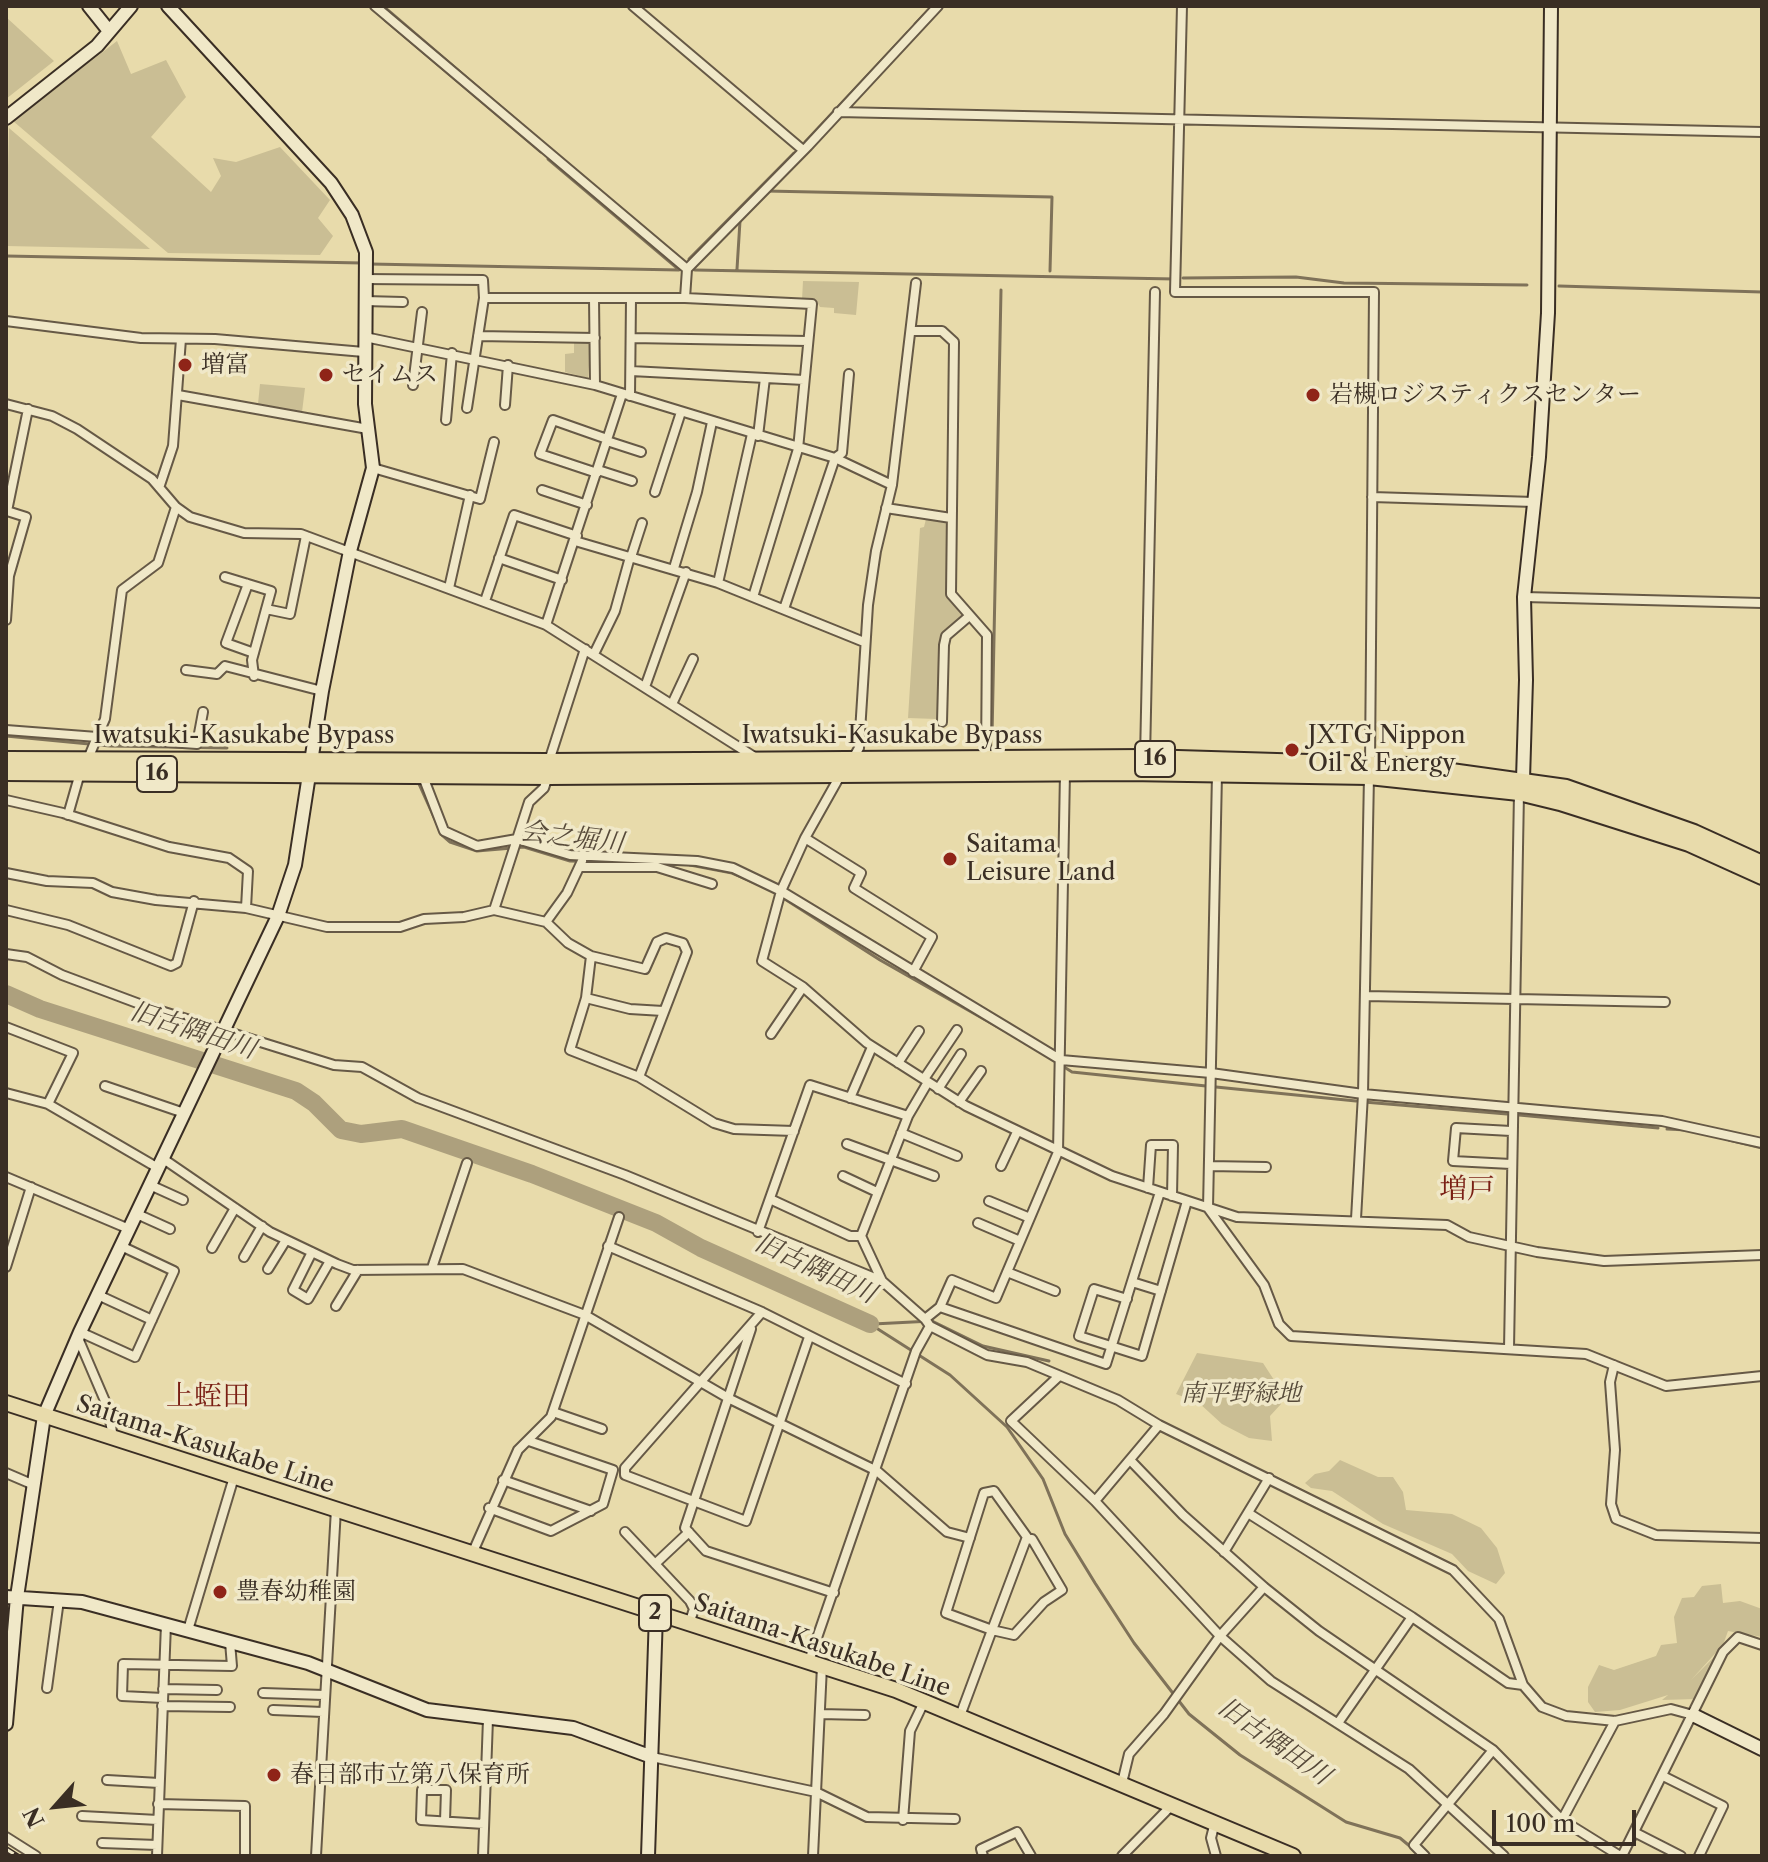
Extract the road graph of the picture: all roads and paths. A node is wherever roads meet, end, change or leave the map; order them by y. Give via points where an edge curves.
1 (89, 6) edge
2 (131, 6) edge
3 (168, 6) edge
4 (375, 6) edge
5 (633, 6) edge
6 (938, 6) edge
7 (1182, 6) edge
8 (1551, 6) edge
9 (109, 31) junction
10 (838, 112) junction
11 (6, 118) edge
12 (1181, 120) junction
13 (1551, 127) junction
14 (1762, 132) edge
15 (803, 150) junction
16 (687, 269) junction
17 (365, 279) junction
18 (916, 283) dead end
19 (1155, 292) dead end
20 (484, 298) junction
21 (594, 298) junction
22 (685, 298) junction
23 (631, 299) junction
24 (365, 301) junction
25 (403, 302) dead end
26 (422, 312) dead end
27 (6, 321) edge
28 (911, 331) junction
29 (478, 336) junction
30 (365, 337) junction
31 (595, 338) junction
32 (631, 338) junction
33 (181, 339) junction
34 (808, 341) junction
35 (420, 347) junction
36 (364, 352) junction
37 (452, 353) junction
38 (475, 357) junction
39 (508, 365) junction
40 (631, 371) junction
41 (849, 374) dead end
42 (765, 378) junction
43 (804, 380) junction
44 (413, 385) dead end
45 (595, 385) junction
46 (178, 395) junction
47 (626, 395) junction
48 (6, 404) edge
49 (505, 405) dead end
50 (467, 408) dead end
51 (28, 409) junction
52 (681, 412) junction
53 (446, 420) dead end
54 (712, 422) junction
55 (368, 429) junction
56 (755, 435) junction
57 (607, 440) junction
58 (494, 442) dead end
59 (798, 449) junction
60 (641, 452) dead end
61 (835, 458) junction
62 (373, 468) junction
63 (597, 472) junction
64 (632, 481) dead end
65 (160, 485) junction
66 (892, 485) junction
67 (542, 490) dead end
68 (655, 492) dead end
69 (470, 495) junction
70 (1372, 497) junction
71 (1534, 502) junction
72 (587, 505) junction
73 (176, 507) junction
74 (886, 508) junction
75 (951, 518) junction
76 (642, 523) dead end
77 (306, 536) junction
78 (576, 538) junction
79 (350, 551) junction
80 (630, 557) junction
81 (499, 558) junction
82 (674, 568) junction
83 (686, 572) junction
84 (225, 577) dead end
85 (562, 580) junction
86 (718, 583) junction
87 (248, 584) junction
88 (449, 588) junction
89 (753, 597) junction
90 (1524, 597) junction
91 (485, 601) junction
92 (1762, 603) edge
93 (266, 609) junction
94 (784, 609) junction
95 (967, 618) dead end
96 (6, 620) edge
97 (546, 625) junction
98 (864, 642) junction
99 (590, 652) junction
100 (254, 653) junction
101 (693, 659) dead end
102 (186, 670) dead end
103 (254, 676) junction
104 (645, 687) junction
105 (322, 691) junction
106 (672, 704) junction
107 (203, 712) dead end
108 (942, 722) dead end
109 (6, 730) edge
110 (97, 737) junction
111 (1145, 758) junction
112 (6, 760) edge
113 (761, 761) junction
114 (986, 761) junction
115 (309, 765) junction
116 (84, 766) junction
117 (846, 767) junction
118 (548, 769) junction
119 (1369, 770) junction
120 (6, 772) edge
121 (1065, 772) junction
122 (1217, 773) junction
123 (422, 774) junction
124 (1521, 786) junction
125 (6, 800) edge
126 (68, 815) junction
127 (805, 838) junction
128 (515, 844) junction
129 (582, 856) junction
130 (666, 859) junction
131 (1762, 864) edge
132 (581, 867) junction
133 (664, 869) junction
134 (6, 873) edge
135 (1762, 876) edge
136 (712, 884) dead end
137 (781, 891) junction
138 (194, 901) junction
139 (246, 908) junction
140 (6, 910) edge
141 (494, 910) junction
142 (278, 916) junction
143 (546, 922) junction
144 (6, 954) edge
145 (591, 956) junction
146 (913, 972) junction
147 (803, 987) junction
148 (1366, 996) junction
149 (586, 998) junction
150 (1515, 999) junction
151 (1665, 1002) dead end
152 (663, 1011) junction
153 (6, 1027) edge
154 (223, 1029) junction
155 (957, 1030) dead end
156 (919, 1031) dead end
157 (771, 1034) dead end
158 (872, 1047) junction
159 (961, 1054) dead end
160 (1061, 1060) junction
161 (898, 1063) junction
162 (981, 1071) dead end
163 (1211, 1073) junction
164 (639, 1077) junction
165 (926, 1081) junction
166 (105, 1086) dead end
167 (938, 1089) junction
168 (6, 1093) edge
169 (1363, 1094) junction
170 (850, 1098) junction
171 (959, 1102) junction
172 (48, 1104) junction
173 (1512, 1108) junction
174 (184, 1113) junction
175 (908, 1116) junction
176 (794, 1131) junction
177 (1511, 1131) junction
178 (1017, 1132) junction
179 (901, 1133) junction
180 (1762, 1143) edge
181 (847, 1144) dead end
182 (1058, 1152) junction
183 (957, 1156) dead end
184 (890, 1160) junction
185 (160, 1163) junction
186 (467, 1163) dead end
187 (1511, 1164) junction
188 (1001, 1166) dead end
189 (1209, 1166) junction
190 (1266, 1167) dead end
191 (843, 1176) dead end
192 (934, 1176) dead end
193 (6, 1177) edge
194 (150, 1185) junction
195 (31, 1187) junction
196 (1148, 1188) junction
197 (877, 1192) junction
198 (1160, 1192) junction
199 (1172, 1196) junction
200 (770, 1199) junction
201 (183, 1200) dead end
202 (989, 1201) dead end
203 (1187, 1201) junction
204 (235, 1208) junction
205 (1208, 1208) junction
206 (137, 1214) junction
207 (619, 1217) dead end
208 (1030, 1218) junction
209 (1356, 1219) junction
210 (978, 1223) dead end
211 (262, 1226) junction
212 (129, 1229) junction
213 (170, 1229) dead end
214 (758, 1232) junction
215 (861, 1236) junction
216 (286, 1240) junction
217 (1020, 1241) junction
218 (1509, 1244) junction
219 (121, 1246) junction
220 (608, 1246) junction
221 (212, 1248) dead end
222 (312, 1252) junction
223 (1762, 1255) edge
224 (244, 1257) dead end
225 (330, 1261) junction
226 (6, 1267) edge
227 (432, 1268) junction
228 (268, 1269) dead end
229 (358, 1270) junction
230 (1007, 1272) junction
231 (882, 1281) junction
232 (1132, 1282) junction
233 (1055, 1291) dead end
234 (1161, 1291) junction
235 (98, 1295) junction
236 (1127, 1299) junction
237 (336, 1306) dead end
238 (940, 1307) junction
239 (762, 1312) junction
240 (585, 1315) junction
241 (152, 1320) junction
242 (928, 1322) junction
243 (752, 1324) junction
244 (79, 1335) junction
245 (809, 1337) junction
246 (1112, 1346) junction
247 (1509, 1348) junction
248 (1614, 1365) junction
249 (1762, 1376) edge
250 (1058, 1377) junction
251 (701, 1381) junction
252 (906, 1384) junction
253 (730, 1399) junction
254 (6, 1403) edge
255 (553, 1412) junction
256 (44, 1416) junction
257 (778, 1424) junction
258 (1159, 1425) junction
259 (602, 1429) dead end
260 (113, 1438) junction
261 (529, 1441) junction
262 (1131, 1461) junction
263 (877, 1471) junction
264 (6, 1473) edge
265 (234, 1477) junction
266 (1269, 1478) junction
267 (503, 1480) junction
268 (34, 1485) junction
269 (1095, 1501) junction
270 (695, 1503) junction
271 (489, 1508) junction
272 (336, 1509) junction
273 (591, 1511) junction
274 (1248, 1513) junction
275 (625, 1532) dead end
276 (689, 1532) junction
277 (970, 1538) junction
278 (1762, 1538) edge
279 (1026, 1540) junction
280 (1224, 1552) junction
281 (472, 1554) junction
282 (655, 1564) junction
283 (1264, 1587) junction
284 (834, 1593) junction
285 (12, 1597) edge
286 (59, 1600) junction
287 (656, 1614) junction
288 (1412, 1617) junction
289 (166, 1624) junction
290 (689, 1624) junction
291 (188, 1630) junction
292 (992, 1630) junction
293 (1220, 1636) junction
294 (230, 1642) junction
295 (1762, 1645) edge
296 (816, 1663) junction
297 (164, 1666) junction
298 (1376, 1668) junction
299 (325, 1671) junction
300 (1523, 1685) junction
301 (47, 1688) dead end
302 (217, 1690) dead end
303 (8, 1691) edge
304 (263, 1693) dead end
305 (324, 1695) junction
306 (163, 1698) junction
307 (924, 1702) junction
308 (230, 1707) dead end
309 (273, 1710) dead end
310 (323, 1712) junction
311 (820, 1714) junction
312 (865, 1715) dead end
313 (1693, 1715) junction
314 (960, 1716) junction
315 (488, 1719) junction
316 (1615, 1721) junction
317 (1338, 1723) junction
318 (6, 1724) edge
319 (1762, 1749) edge
320 (1493, 1750) junction
321 (652, 1757) junction
322 (1663, 1776) junction
323 (107, 1780) dead end
324 (159, 1783) junction
325 (1122, 1783) junction
326 (816, 1792) junction
327 (158, 1804) junction
328 (1174, 1804) junction
329 (1448, 1805) junction
330 (82, 1816) dead end
331 (955, 1819) dead end
332 (158, 1820) junction
333 (903, 1820) junction
334 (1562, 1820) junction
335 (445, 1821) junction
336 (1215, 1822) junction
337 (484, 1824) junction
338 (1634, 1832) junction
339 (6, 1837) edge
340 (102, 1843) dead end
341 (157, 1845) junction
342 (36, 1856) edge
343 (157, 1856) edge
344 (245, 1856) edge
345 (316, 1856) edge
346 (483, 1856) edge
347 (648, 1856) edge
348 (813, 1856) edge
349 (983, 1856) edge
350 (1031, 1856) edge
351 (1122, 1856) edge
352 (1216, 1856) edge
353 (1293, 1856) edge
354 (1425, 1856) edge
355 (1504, 1856) edge
356 (1621, 1856) edge
357 (1681, 1856) edge
358 (1699, 1856) edge

1 - 9 street
2 - 9 street
3 - 17 street via 344,198 366,252
4 - 16 street
5 - 15 street
6 - 10 street
7 - 12 street
8 - 13 street
9 - 11 street
10 - 12 street
10 - 15 street
12 - 13 street
12 - 70 street via 1175,292 1374,292
13 - 14 street
13 - 71 street via 1548,313
15 - 16 street
16 - 22 street
17 - 20 street via 483,280
17 - 24 street
18 - 28 street
19 - 111 street
20 - 21 street
20 - 29 street
21 - 23 street
21 - 31 street
22 - 23 street
22 - 34 street via 812,304
23 - 32 street
24 - 25 street
24 - 30 street
26 - 35 street
27 - 33 street
28 - 66 street
28 - 75 street via 942,331 954,342
29 - 31 street
29 - 38 street
30 - 35 street
30 - 36 street
31 - 45 street
32 - 34 street
32 - 40 street
33 - 36 street
33 - 46 street
34 - 43 street
35 - 37 street
35 - 44 street
36 - 55 street
37 - 38 street
37 - 53 street
38 - 39 street
38 - 50 street
39 - 45 street
39 - 49 street
40 - 42 street
40 - 47 street
41 - 61 street via 842,453
42 - 43 street
42 - 56 street
43 - 59 street
45 - 47 street
46 - 55 street
46 - 65 street via 173,446
47 - 52 street
47 - 57 street
48 - 51 street
51 - 65 street via 64,421
51 - 96 street via 7,511 26,517 9,576
52 - 54 street
52 - 68 street
54 - 56 street
54 - 82 street
55 - 62 street
56 - 59 street
56 - 86 street
57 - 60 street
57 - 63 street
57 - 63 street via 553,420 540,454
58 - 69 street via 480,499
59 - 61 street
59 - 89 street
61 - 66 street
61 - 94 street
62 - 69 street
62 - 79 street
63 - 64 street
63 - 72 street
65 - 73 street
66 - 74 street
67 - 72 street
69 - 88 street
70 - 71 street
70 - 119 street
71 - 90 street
72 - 78 street
73 - 77 street via 190,517 244,533
73 - 110 street via 158,563 122,590 105,719
74 - 75 street
74 - 98 street
75 - 114 street via 951,594 987,635
76 - 80 street
77 - 79 street
77 - 93 street via 290,614
78 - 80 street
78 - 81 street via 514,515
78 - 85 street
79 - 88 street
79 - 105 street
80 - 82 street
80 - 99 street via 615,611
81 - 85 street
81 - 91 street
82 - 83 street
83 - 86 street
83 - 104 street
84 - 87 street
85 - 97 street
86 - 89 street
87 - 93 street via 271,591
87 - 100 street via 226,643
88 - 91 street
89 - 94 street
90 - 92 street
90 - 124 street
91 - 97 street
93 - 100 street
94 - 98 street
95 - 108 street via 946,636
97 - 99 street
98 - 117 street via 859,748
99 - 104 street
99 - 118 street
100 - 103 street
101 - 106 street
102 - 103 street via 217,674 225,666
103 - 105 street
104 - 106 street
105 - 115 street
106 - 113 street
107 - 110 street via 197,744
109 - 110 street
110 - 116 street
111 - 114 highway, Iwatsuki-Kasukabe Bypass / 16
111 - 119 highway, Iwatsuki-Kasukabe Bypass / 16
112 - 116 highway, Iwatsuki-Kasukabe Bypass / 16
113 - 117 highway, Iwatsuki-Kasukabe Bypass / 16
113 - 118 highway, Iwatsuki-Kasukabe Bypass / 16
114 - 117 highway, Iwatsuki-Kasukabe Bypass / 16
115 - 116 highway, Iwatsuki-Kasukabe Bypass / 16
115 - 118 highway, Iwatsuki-Kasukabe Bypass / 16
115 - 123 highway, Iwatsuki-Kasukabe Bypass / 16
115 - 142 street via 295,865
116 - 120 highway, Iwatsuki-Kasukabe Bypass / 16
116 - 126 street
117 - 118 highway, Iwatsuki-Kasukabe Bypass / 16
117 - 121 highway, Iwatsuki-Kasukabe Bypass / 16
117 - 127 street
118 - 123 highway, Iwatsuki-Kasukabe Bypass / 16
118 - 128 street via 544,788 529,802
119 - 122 highway, Iwatsuki-Kasukabe Bypass / 16
119 - 124 highway, Iwatsuki-Kasukabe Bypass / 16
119 - 148 street
121 - 122 highway, Iwatsuki-Kasukabe Bypass / 16
121 - 160 street
122 - 163 street
123 - 128 street via 444,831 477,846
124 - 131 highway, Iwatsuki-Kasukabe Bypass / 16 via 1609,801
124 - 135 highway, Iwatsuki-Kasukabe Bypass / 16 via 1689,843
124 - 150 street
125 - 126 street
126 - 139 street via 169,847 229,858 248,871
127 - 137 street
127 - 146 street via 861,873 854,888 932,937
128 - 129 street
128 - 141 street
129 - 130 street
129 - 132 street
130 - 133 street
130 - 137 street via 733,868
132 - 133 street
132 - 143 street
133 - 136 street
134 - 138 street via 93,883 156,900
137 - 146 street
137 - 147 street via 762,961
138 - 139 street
138 - 140 street via 177,963 171,966 68,925
139 - 142 street
141 - 142 street via 373,928 327,927
141 - 143 street
142 - 154 street
143 - 145 street
144 - 154 street via 27,957 145,1006
145 - 149 street
145 - 152 street via 645,969 657,942 666,938 683,943 687,952
146 - 160 street
147 - 157 street
147 - 158 street
148 - 150 street
148 - 169 street
149 - 152 street
149 - 164 street via 570,1050
150 - 151 street
150 - 173 street
152 - 164 street
153 - 172 street via 73,1053
154 - 174 street
154 - 214 street via 334,1065 362,1067 418,1098 625,1175
155 - 165 street
156 - 161 street
158 - 161 street
158 - 170 street
159 - 167 street
160 - 163 street
160 - 182 street
161 - 165 street
162 - 171 street
163 - 169 street
163 - 189 street
164 - 176 street via 714,1123
165 - 167 street
165 - 175 street
166 - 174 street
167 - 171 street
168 - 172 street
169 - 173 street
169 - 209 street
170 - 175 street
170 - 176 street via 810,1085
171 - 178 street
172 - 185 street
173 - 177 street
173 - 180 street via 1662,1121
174 - 185 street
175 - 179 street
176 - 200 street
177 - 187 street
177 - 187 street via 1456,1128 1453,1161
178 - 182 street
178 - 188 street
179 - 183 street
179 - 184 street
181 - 184 street
182 - 196 street
182 - 208 street
184 - 192 street
184 - 197 street
185 - 194 street
185 - 204 street
186 - 227 street
187 - 218 street
189 - 190 street
189 - 205 street
191 - 197 street
193 - 195 street
194 - 201 street
194 - 206 street
195 - 212 street
195 - 226 street
196 - 198 street
196 - 199 street via 1151,1145 1173,1145
197 - 215 street
198 - 199 street
198 - 232 street
199 - 203 street
200 - 214 street
200 - 215 street via 850,1236
202 - 208 street
203 - 205 street
203 - 234 street
204 - 211 street
204 - 221 street
205 - 209 street via 1237,1217
205 - 247 street via 1264,1285 1279,1324 1291,1336
206 - 212 street
206 - 213 street
207 - 220 street
208 - 217 street
209 - 218 street via 1447,1225 1469,1237
210 - 217 street
211 - 216 street
211 - 224 street
212 - 219 street
214 - 231 street
215 - 231 street
216 - 222 street
216 - 228 street
217 - 230 street
218 - 223 street via 1604,1261
218 - 247 street
219 - 235 street
219 - 241 street via 174,1271
220 - 239 street
220 - 240 street
222 - 225 street
222 - 225 street via 293,1290 308,1299
225 - 229 street
227 - 229 street
227 - 240 street via 484,1275
229 - 237 street
230 - 233 street
230 - 238 street via 996,1298 952,1280
231 - 242 street
232 - 234 street
232 - 236 street
234 - 246 street via 1142,1356
235 - 241 street
235 - 244 street
236 - 246 street
236 - 246 street via 1094,1289 1086,1313 1079,1336
238 - 242 street
238 - 246 street via 1106,1364
239 - 243 street
239 - 245 street
240 - 251 street
240 - 255 street
241 - 244 street via 135,1357
242 - 250 street via 987,1355 1027,1362
242 - 252 street
243 - 251 street
243 - 253 street
244 - 256 street
244 - 260 street via 108,1408
245 - 252 street
245 - 257 street
247 - 248 street via 1586,1354
248 - 249 street via 1666,1386
248 - 278 street via 1611,1504 1616,1519 1656,1535
250 - 258 street via 1118,1400
250 - 269 street via 1011,1421
251 - 253 street
251 - 270 street via 625,1468 625,1475
252 - 263 street
253 - 257 street
253 - 270 street
254 - 256 main road, Saitama-Kasukabe Line / 2
255 - 259 street
255 - 261 street
256 - 260 main road, Saitama-Kasukabe Line / 2
256 - 268 street
257 - 263 street
257 - 270 street via 746,1521
258 - 262 street
258 - 266 street
260 - 265 main road, Saitama-Kasukabe Line / 2
261 - 267 street via 518,1450
261 - 273 street via 613,1470 603,1504
262 - 269 street
262 - 280 street
263 - 277 street via 947,1532
263 - 284 street
264 - 268 street
265 - 272 main road, Saitama-Kasukabe Line / 2
265 - 291 street
266 - 274 street
266 - 300 street via 1453,1570 1499,1619
267 - 271 street
267 - 273 street
268 - 285 street
269 - 293 street
270 - 276 street via 685,1528
271 - 273 street via 551,1531
271 - 281 street
272 - 281 main road, Saitama-Kasukabe Line / 2
272 - 299 street
274 - 280 street
274 - 288 street
275 - 282 street
276 - 282 street
276 - 284 street via 706,1551
277 - 279 street via 984,1493 994,1491
277 - 292 street via 946,1613
279 - 292 street
279 - 292 street via 1032,1539 1062,1590 1014,1635
280 - 283 street
281 - 287 main road, Saitama-Kasukabe Line / 2
282 - 290 street via 690,1601 694,1609
283 - 293 street
283 - 298 street
284 - 296 street
285 - 286 street
285 - 303 street
286 - 289 street
286 - 301 street
287 - 290 main road, Saitama-Kasukabe Line / 2
287 - 321 street
288 - 298 street
288 - 300 street via 1508,1683
289 - 291 street
289 - 297 street
290 - 296 main road, Saitama-Kasukabe Line / 2
291 - 294 street
292 - 314 street
293 - 317 street via 1271,1681
293 - 325 street via 1129,1754
294 - 297 street via 232,1666
294 - 299 street
295 - 313 street via 1738,1637 1723,1652
296 - 307 main road, Saitama-Kasukabe Line / 2
296 - 311 street
297 - 306 street
297 - 306 street via 123,1664 122,1696
298 - 317 street
298 - 320 street
299 - 305 street
299 - 315 street via 427,1710
300 - 316 street via 1532,1699 1553,1712
302 - 306 street
303 - 318 street
304 - 305 street
305 - 310 street
306 - 308 street
306 - 324 street
307 - 314 main road, Saitama-Kasukabe Line / 2
307 - 333 street via 910,1731
309 - 310 street
310 - 345 street
311 - 312 street
311 - 326 street
313 - 316 street via 1671,1709
313 - 319 street
313 - 322 street
314 - 325 main road, Saitama-Kasukabe Line / 2
315 - 321 street via 573,1728
315 - 337 street
316 - 334 street
317 - 329 street via 1409,1769
320 - 329 street
320 - 334 street
321 - 326 street
321 - 347 street
322 - 338 street
322 - 358 street via 1723,1806
323 - 324 street
324 - 327 street
325 - 328 main road, Saitama-Kasukabe Line / 2
326 - 333 street via 867,1817
326 - 348 street
327 - 332 street
327 - 344 street via 245,1806
328 - 336 main road, Saitama-Kasukabe Line / 2
328 - 351 street
329 - 354 street via 1414,1845
329 - 355 street
330 - 332 street
331 - 333 street
332 - 341 street
334 - 356 street
335 - 335 street via 421,1820 422,1790 446,1790
335 - 337 street
336 - 352 street via 1211,1838
336 - 353 main road, Saitama-Kasukabe Line / 2
337 - 346 street
338 - 356 street
338 - 357 street
339 - 342 street
340 - 341 street
341 - 343 street
349 - 350 street via 981,1849 1017,1832

